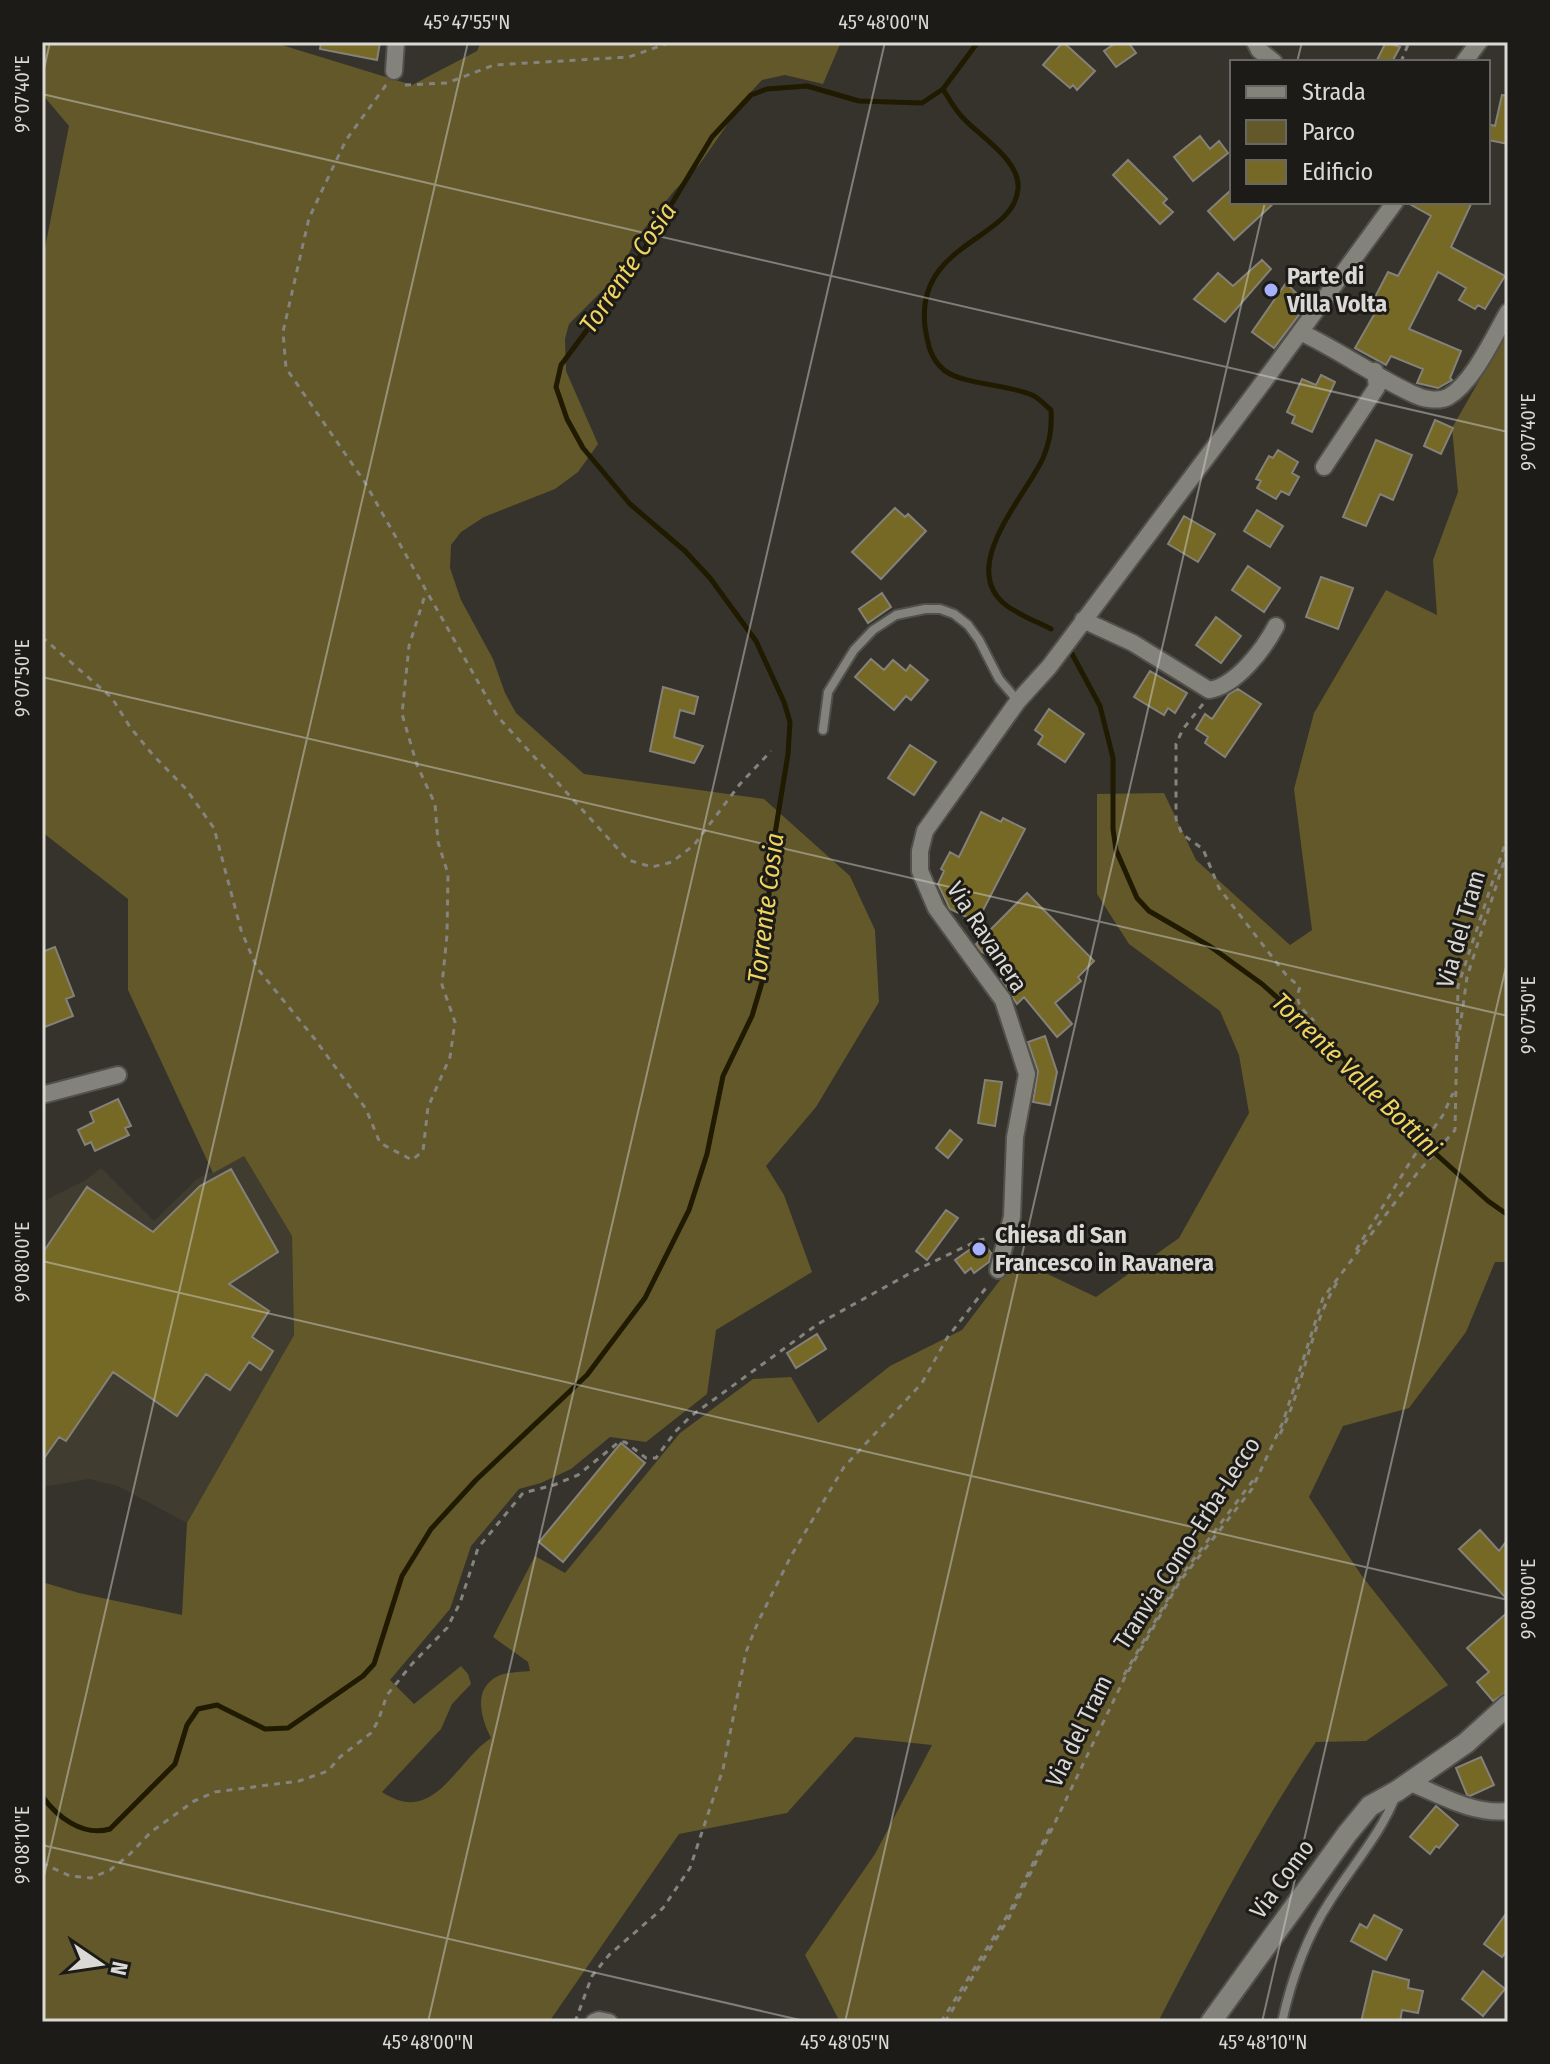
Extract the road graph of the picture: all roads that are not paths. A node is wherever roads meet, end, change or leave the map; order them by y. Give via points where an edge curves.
1 (396, 42) edge
2 (1255, 42) edge
3 (1479, 42) edge
4 (1272, 60) edge
5 (1466, 60) edge
6 (397, 78) road end
7 (1394, 204) edge
8 (1508, 312) edge
9 (1300, 332) junction
10 (1375, 371) junction
11 (1324, 467) dead end
12 (1078, 626) junction
13 (1276, 626) dead end
14 (1018, 701) junction
15 (823, 730) dead end
16 (118, 1075) dead end
17 (42, 1095) edge
18 (998, 1270) road end
19 (1508, 1705) edge
20 (1403, 1786) junction
21 (1508, 1811) edge
22 (594, 2022) edge
23 (609, 2022) edge
24 (1211, 2022) edge
25 (1282, 2022) edge

1 - 6 street
2 - 4 street
3 - 5 street
7 - 9 street, Via Ravanera
8 - 10 street via 1465,382 1446,398 1414,394
9 - 10 street
9 - 12 street, Via Ravanera
10 - 11 street via 1377,387
12 - 13 street via 1133,643 1209,690 1238,673
12 - 14 street, Via Ravanera
14 - 15 lane via 968,625 954,614 925,609 896,615 854,650 828,692
14 - 18 street, Via Ravanera via 947,796 925,831 920,851 920,871 936,908 1003,1000 1027,1074 1015,1137 1012,1217
16 - 17 street
19 - 20 street, Via Como via 1466,1743
20 - 21 street via 1473,1808
20 - 24 street, Via Como via 1370,1806 1347,1834
20 - 25 lane via 1328,1903
22 - 23 street

